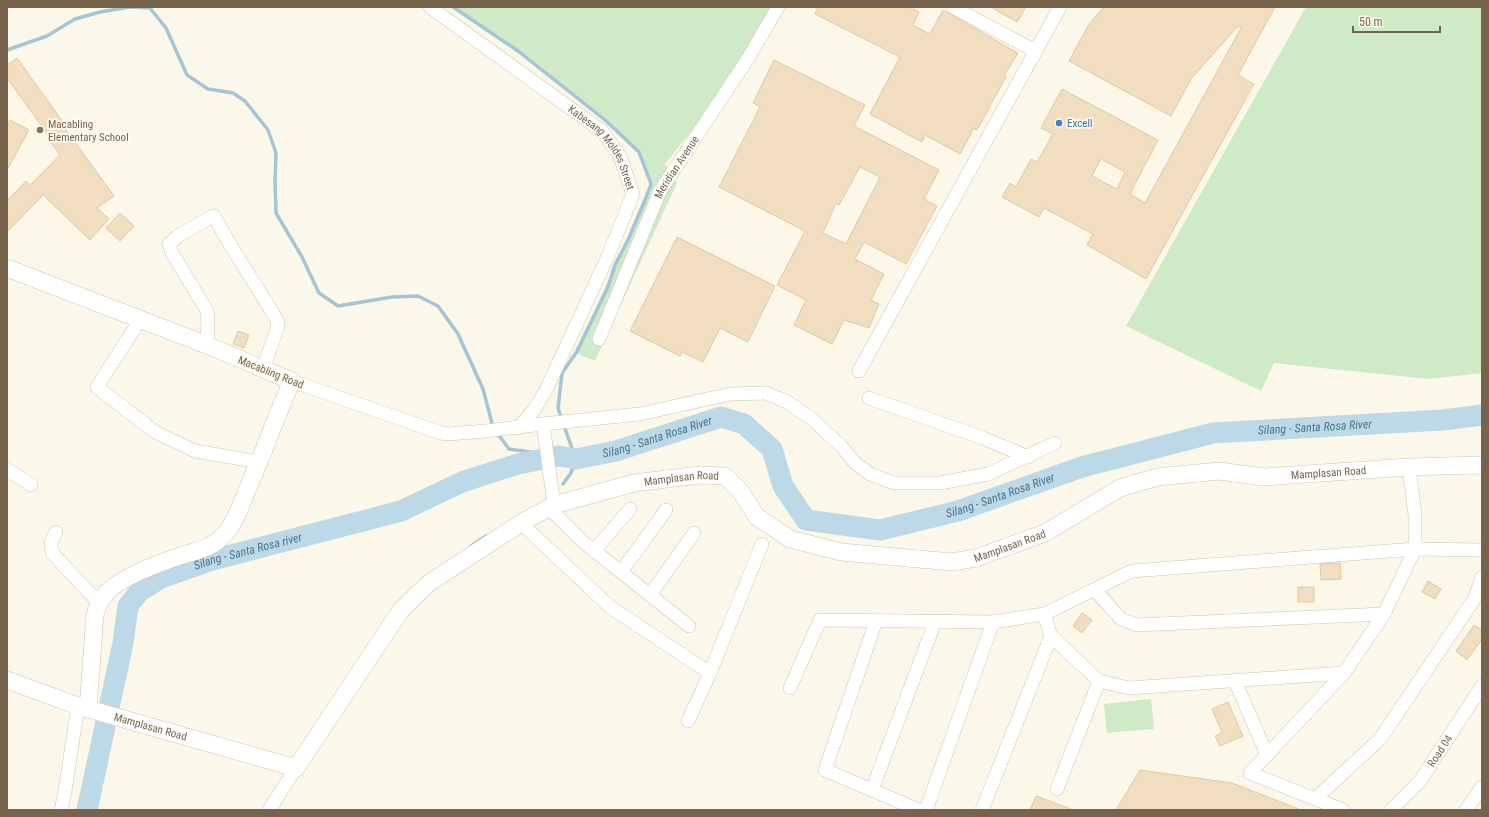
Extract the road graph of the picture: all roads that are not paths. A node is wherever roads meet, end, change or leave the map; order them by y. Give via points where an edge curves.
1 (430, 7) edge
2 (778, 7) edge
3 (953, 7) edge
4 (1060, 7) edge
5 (1035, 51) junction
6 (7, 268) edge
7 (140, 320) junction
8 (599, 339) dead end
9 (207, 345) junction
10 (263, 369) junction
11 (859, 371) dead end
12 (292, 381) junction
13 (869, 398) dead end
14 (518, 428) junction
15 (544, 429) junction
16 (1055, 443) dead end
17 (1028, 457) junction
18 (260, 462) junction
19 (1482, 465) edge
20 (1409, 467) junction
21 (8, 470) edge
22 (31, 485) dead end
23 (552, 506) junction
24 (630, 509) dead end
25 (666, 510) dead end
26 (521, 523) junction
27 (56, 532) dead end
28 (694, 533) dead end
29 (762, 544) dead end
30 (1415, 549) junction
31 (1482, 550) edge
32 (594, 551) junction
33 (621, 572) junction
34 (1482, 577) edge
35 (1095, 590) junction
36 (650, 595) junction
37 (99, 603) junction
38 (1044, 614) junction
39 (1384, 614) junction
40 (876, 621) junction
41 (934, 622) junction
42 (993, 622) junction
43 (689, 626) dead end
44 (1050, 636) junction
45 (710, 673) junction
46 (1344, 673) junction
47 (7, 680) edge
48 (1098, 681) junction
49 (1235, 681) junction
50 (1482, 686) edge
51 (790, 688) dead end
52 (89, 709) junction
53 (688, 721) dead end
54 (1267, 755) junction
55 (296, 768) junction
56 (1482, 787) edge
57 (1057, 789) dead end
58 (872, 790) junction
59 (1315, 799) junction
60 (61, 810) edge
61 (269, 810) edge
62 (919, 810) edge
63 (926, 810) edge
64 (982, 810) edge
65 (1343, 810) edge
66 (1391, 810) edge
67 (1466, 810) edge

1 - 14 street, Kabesang Moldes Street via 602,131 620,156 633,194 609,254 546,390 534,410
2 - 8 street, Meridian Avenue via 749,57 660,191
3 - 5 street
4 - 5 street
5 - 11 street
6 - 7 street, Macabling Road
7 - 9 street, Macabling Road
7 - 18 street via 97,387 155,432 195,451
9 - 10 street, Macabling Road
9 - 10 street via 207,311 169,244 178,236 214,216 278,320
10 - 12 street, Macabling Road
12 - 14 street, Macabling Road via 441,434
12 - 18 street
13 - 17 street via 983,438
14 - 15 street, Macabling Road
15 - 17 street, Macabling Road via 640,414 730,394 766,393 787,402 812,419 855,463 870,474 894,483 940,483 988,474
15 - 23 street
16 - 17 street, Macabling Road
18 - 37 street via 232,526 216,542 123,580 106,593
19 - 20 street, Mamplasan Road
20 - 23 street, Mamplasan Road via 1264,477 1219,471 1156,477 1120,488 1045,533 976,558 952,562 841,552 790,539 757,517 741,492 725,476 699,474 634,483
20 - 30 street via 1415,515
21 - 22 street
23 - 26 street, Mamplasan Road
23 - 32 street via 582,542
24 - 32 street
25 - 33 street
26 - 45 street via 610,607
26 - 55 street, Mamplasan Road via 429,583 402,610
27 - 37 street via 50,544 53,554
28 - 36 street
29 - 45 street
30 - 31 street
30 - 35 street via 1132,571
30 - 39 street
32 - 33 street
33 - 36 street
34 - 59 street via 1476,598 1380,740
35 - 38 street
35 - 39 street via 1121,619 1137,625
36 - 43 street
37 - 52 street via 95,614
38 - 42 street
38 - 44 street
39 - 46 street
40 - 41 street
40 - 51 street via 820,620
40 - 58 street via 825,770
41 - 42 street
41 - 58 street
42 - 63 street
44 - 48 street
44 - 64 street
45 - 53 street
46 - 49 street
46 - 54 street
47 - 52 street, Mamplasan Road
48 - 49 street via 1129,688
48 - 57 street
49 - 54 street
50 - 66 street, Road 04 via 1420,781
52 - 55 street, Mamplasan Road
52 - 60 street
54 - 59 street via 1250,773
55 - 61 street
56 - 67 street
58 - 62 street
59 - 65 street

